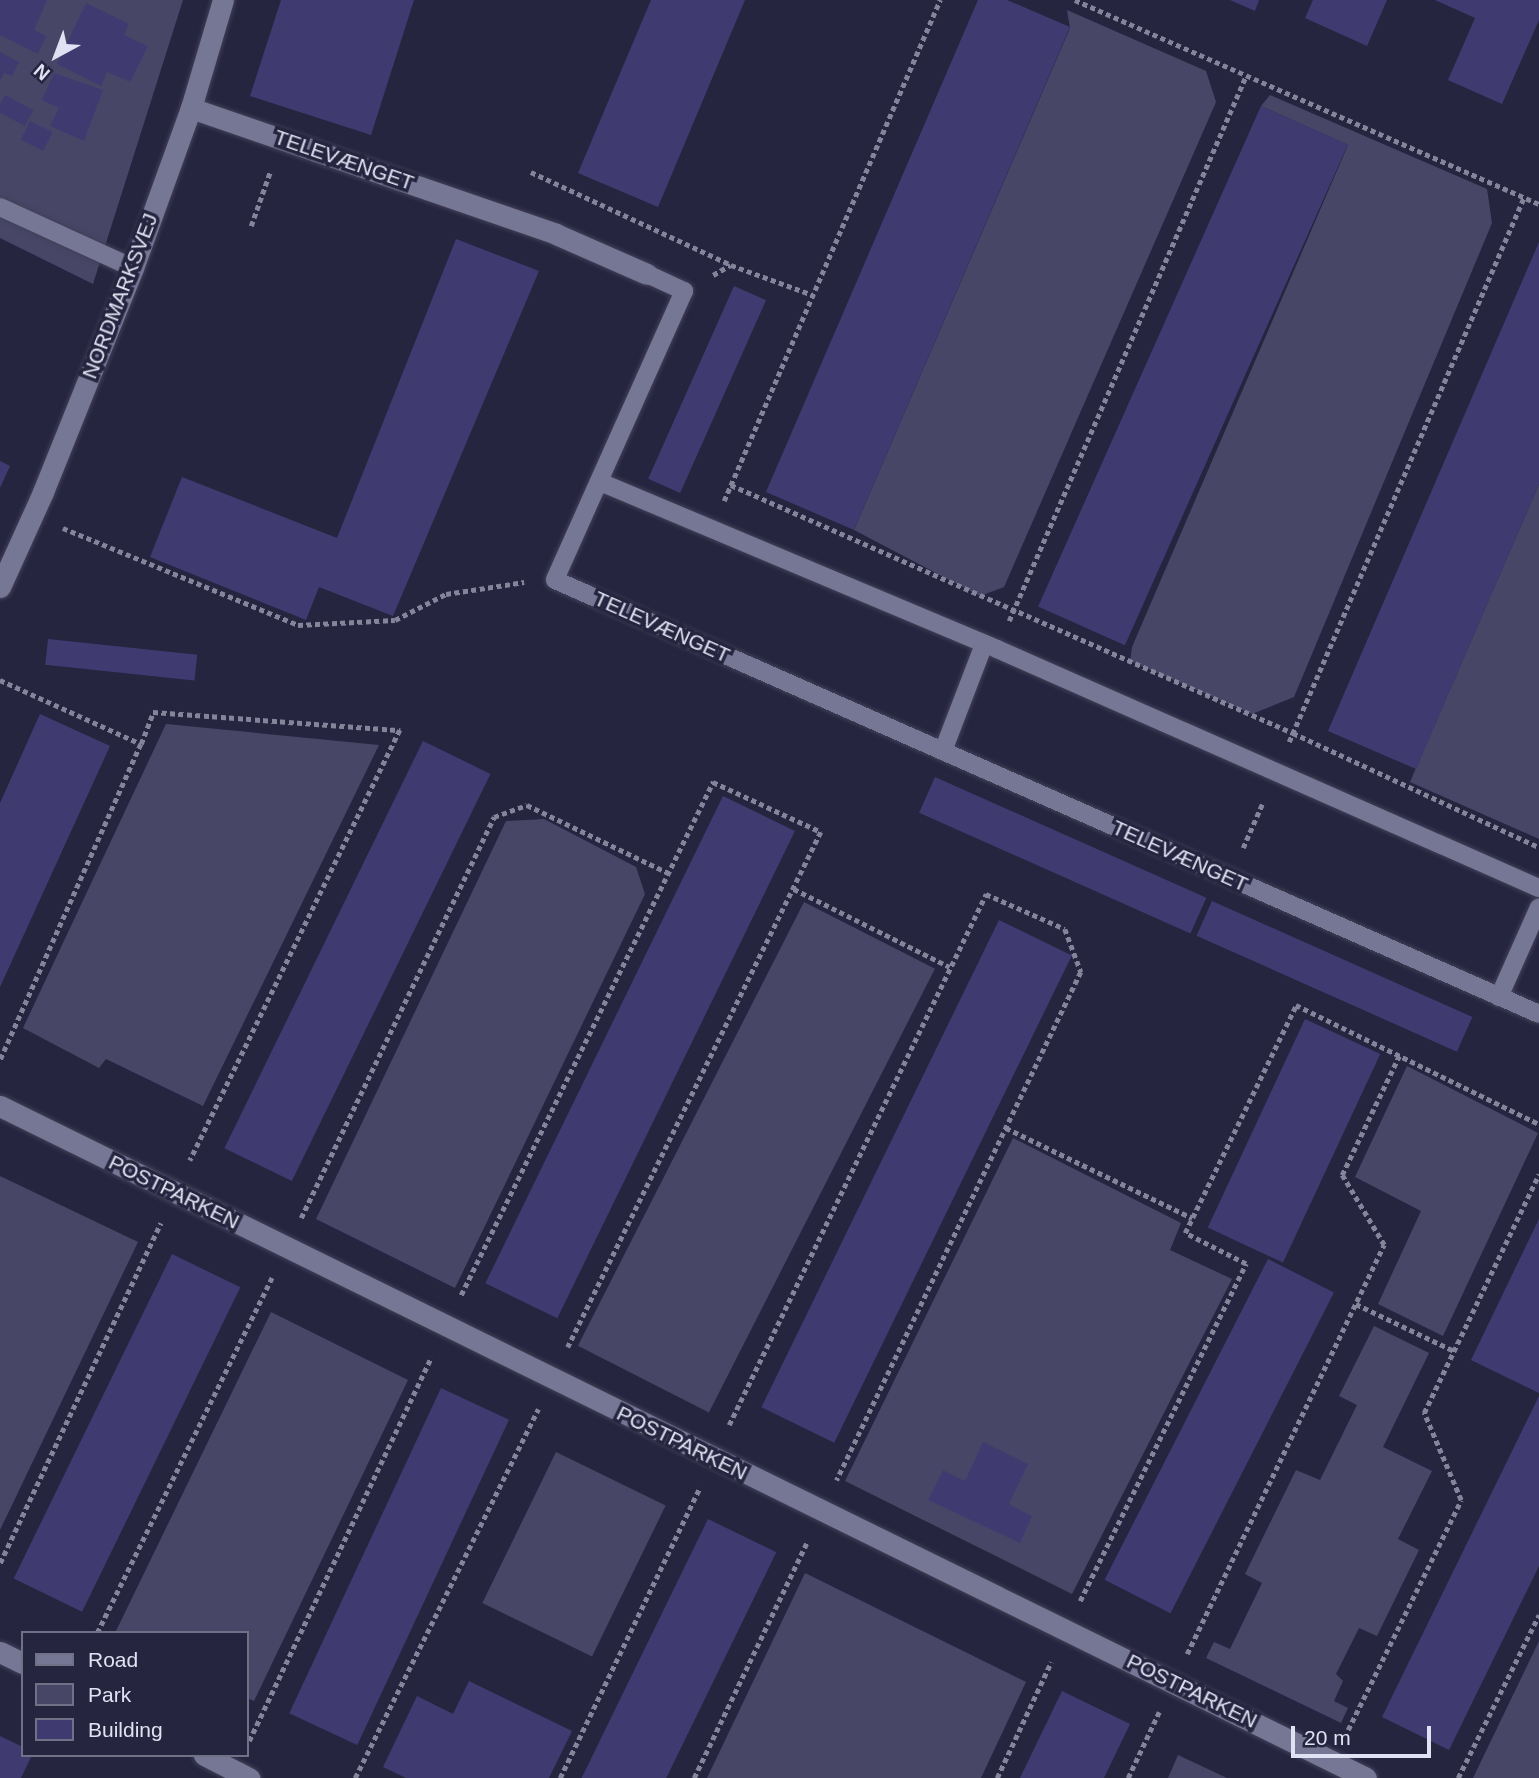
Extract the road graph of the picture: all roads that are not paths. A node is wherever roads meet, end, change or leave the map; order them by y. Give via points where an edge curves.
1 (223, 0) edge
2 (191, 108) junction
3 (0, 207) edge
4 (132, 268) junction
5 (647, 274) joint
6 (600, 482) junction
7 (0, 587) edge
8 (990, 646) junction
9 (943, 751) junction
10 (1539, 888) edge
11 (1539, 907) edge
12 (1499, 997) junction
13 (1539, 1014) edge
14 (0, 1106) edge
15 (0, 1652) edge
16 (21, 1663) edge
17 (208, 1757) edge
18 (249, 1778) edge
19 (1366, 1778) edge

1 - 2 street, NORDMARKSVEJ
2 - 4 street, NORDMARKSVEJ
2 - 5 street, TELEVÆNGET via 556,233
3 - 4 lane
4 - 7 street, NORDMARKSVEJ
5 - 6 lane, TELEVÆNGET via 684,291
6 - 8 lane
6 - 9 lane, TELEVÆNGET via 556,578
8 - 9 lane
8 - 10 lane
9 - 12 lane, TELEVÆNGET
11 - 12 lane
12 - 13 lane, TELEVÆNGET
14 - 19 street, POSTPARKEN
15 - 16 street
17 - 18 street

